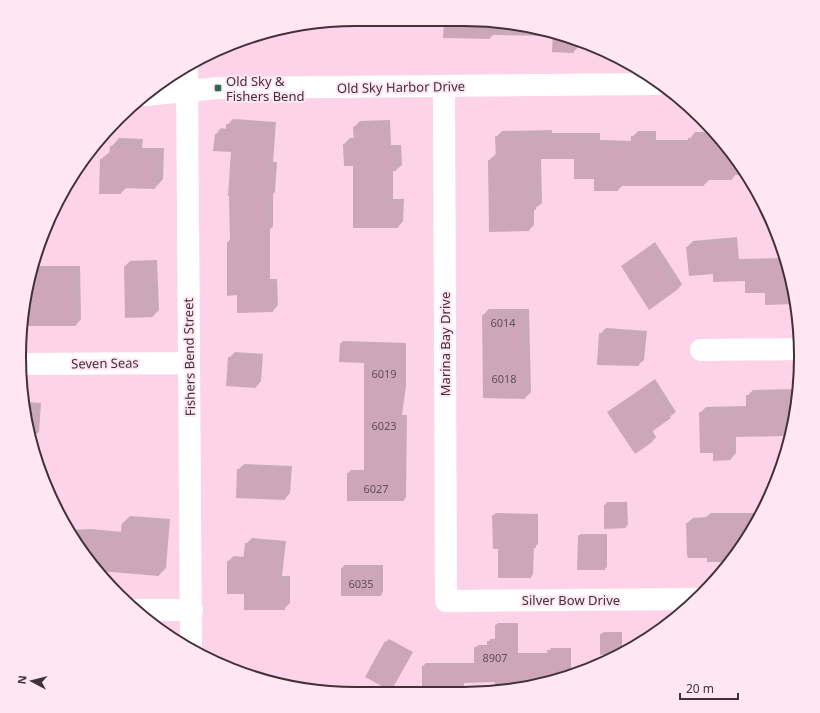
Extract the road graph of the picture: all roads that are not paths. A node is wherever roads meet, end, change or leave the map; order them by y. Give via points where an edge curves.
1 (187, 73) edge
2 (650, 84) edge
3 (444, 86) junction
4 (187, 91) junction
5 (155, 94) edge
6 (794, 349) edge
7 (702, 350) dead end
8 (189, 363) junction
9 (26, 364) edge
10 (687, 599) edge
11 (446, 601) joint
12 (145, 610) edge
13 (192, 610) junction
14 (190, 642) edge

1 - 4 street, Fishers Bend Street
2 - 3 street, Old Sky Harbor Drive
3 - 4 street, Old Sky Harbor Drive via 218,88
3 - 11 street, Marina Bay Drive
4 - 5 street, Old Sky Harbor Drive
4 - 8 street, Fishers Bend Street
6 - 7 street
8 - 9 street, Seven Seas
8 - 13 street, Fishers Bend Street
10 - 11 street, Silver Bow Drive
12 - 13 street
13 - 14 street, Fishers Bend Street

